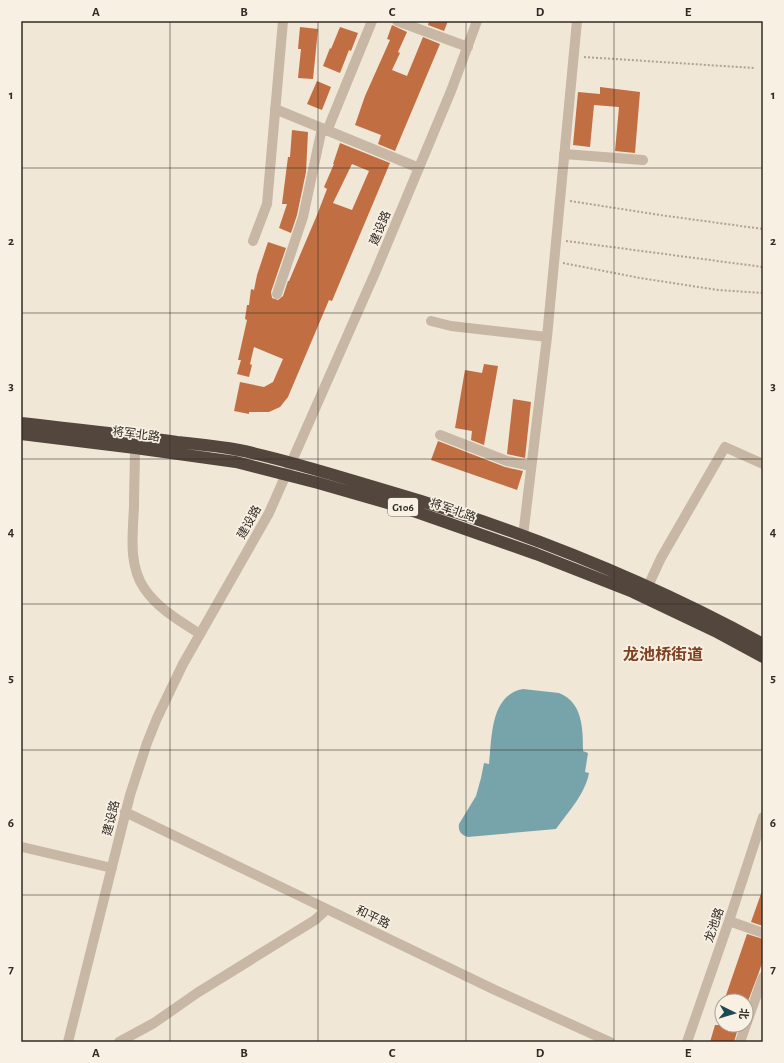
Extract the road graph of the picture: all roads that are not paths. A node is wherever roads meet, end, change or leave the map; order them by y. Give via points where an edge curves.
1 (283, 21) edge
2 (372, 21) edge
3 (397, 21) edge
4 (477, 21) edge
5 (577, 21) edge
6 (468, 47) junction
7 (275, 109) junction
8 (325, 129) junction
9 (564, 154) junction
10 (643, 160) dead end
11 (419, 168) junction
12 (253, 241) dead end
13 (277, 294) dead end
14 (431, 321) dead end
15 (547, 337) junction
16 (21, 422) edge
17 (21, 434) edge
18 (440, 435) dead end
19 (135, 448) junction
20 (763, 464) edge
21 (531, 466) junction
22 (288, 469) junction
23 (523, 536) junction
24 (648, 586) junction
25 (200, 634) junction
26 (763, 644) edge
27 (763, 657) edge
28 (125, 812) junction
29 (763, 817) edge
30 (22, 847) edge
31 (112, 868) junction
32 (327, 909) junction
33 (729, 921) junction
34 (763, 933) edge
35 (763, 976) edge
36 (68, 1042) edge
37 (119, 1042) edge
38 (610, 1042) edge
39 (687, 1042) edge
40 (740, 1042) edge

1 - 7 street
2 - 8 street
3 - 6 street
4 - 6 street, 建设路
5 - 9 street
6 - 11 street, 建设路
7 - 8 street
7 - 12 street via 267,204
8 - 11 street
8 - 13 street via 303,217
9 - 10 street
9 - 15 street
11 - 22 street, 建设路
14 - 15 street via 451,326
15 - 21 street
16 - 22 highway, 将军北路 / G106 via 238,450
17 - 19 highway, 将军北路 / G106
18 - 21 street via 507,461
19 - 22 highway, 将军北路 / G106
19 - 25 street via 132,548 135,568 143,587 158,604
20 - 24 street via 725,447 661,558
21 - 23 street
22 - 23 highway, 将军北路 / G106 via 408,497
22 - 25 street, 建设路 via 269,513
22 - 27 highway, 将军北路 / G106 via 536,554 633,592
23 - 24 highway, 将军北路 / G106
24 - 26 highway, 将军北路 / G106 via 720,620
25 - 28 street, 建设路 via 157,718
28 - 31 street, 建设路
28 - 32 street, 和平路
29 - 33 street, 龙池路
30 - 31 street
31 - 36 street, 建设路
32 - 37 street via 315,920 197,993 154,1023
32 - 38 street, 和平路
33 - 34 street
33 - 39 street, 龙池路
35 - 40 street

